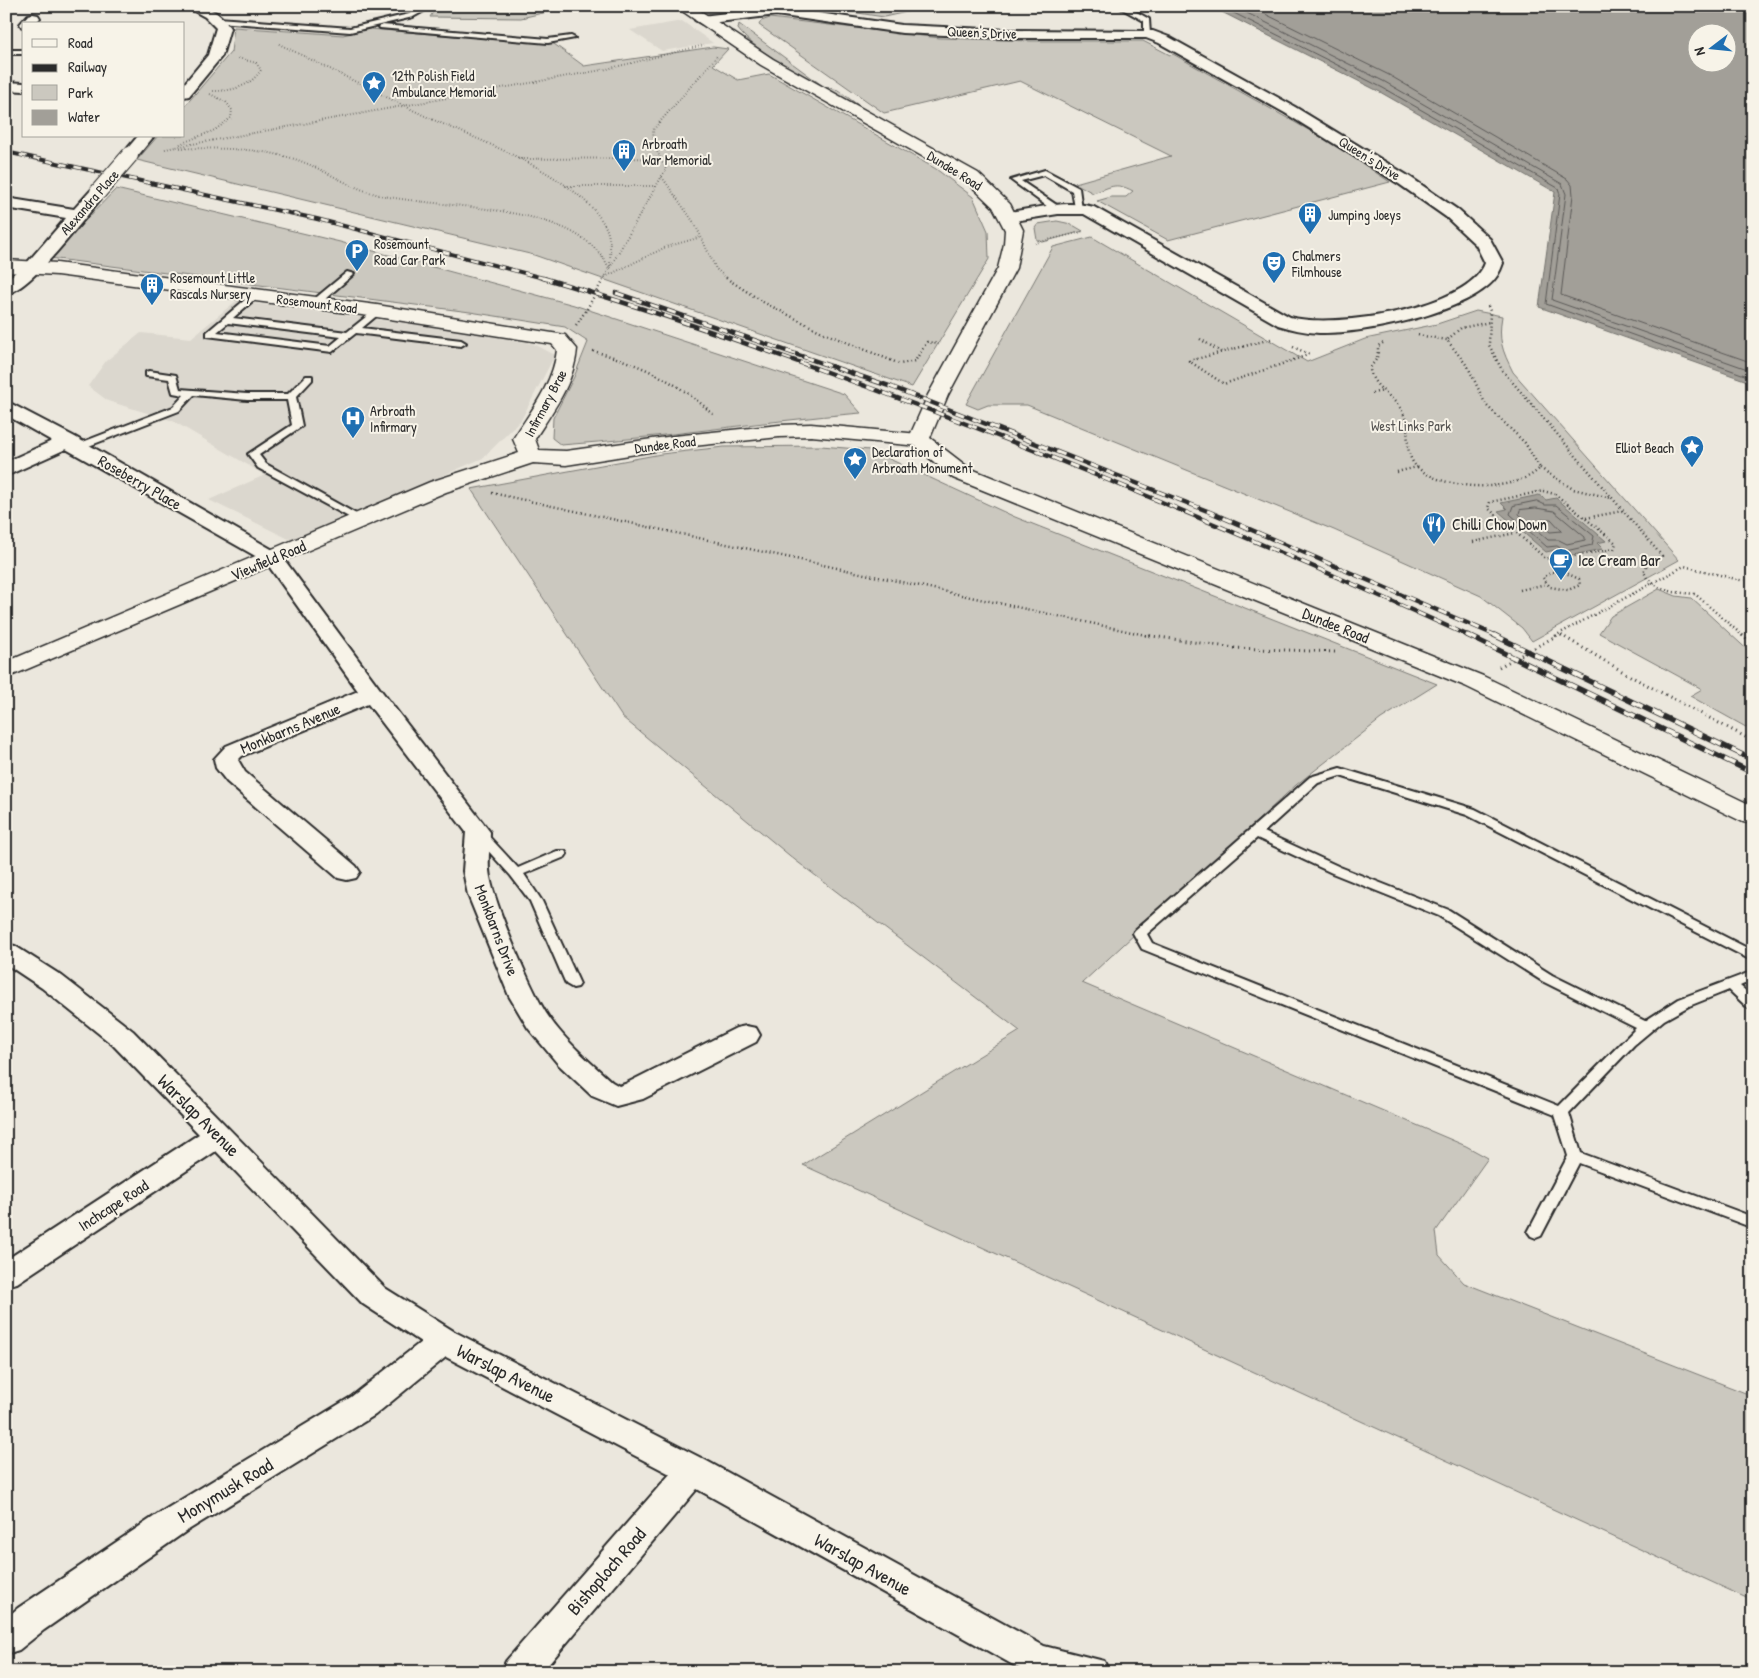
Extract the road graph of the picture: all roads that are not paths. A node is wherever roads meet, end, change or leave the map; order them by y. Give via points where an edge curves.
1 (192, 6) edge
2 (430, 6) edge
3 (682, 6) edge
4 (1120, 6) edge
5 (218, 20) junction
6 (702, 20) junction
7 (373, 26) junction
8 (1148, 34) junction
9 (571, 38) dead end
10 (6, 52) edge
11 (22, 52) edge
12 (6, 86) edge
13 (22, 87) edge
14 (185, 90) edge
15 (144, 138) edge
16 (6, 204) edge
17 (1079, 208) junction
18 (1058, 210) junction
19 (78, 215) junction
20 (1008, 217) junction
21 (6, 266) edge
22 (32, 268) junction
23 (350, 274) dead end
24 (6, 289) edge
25 (253, 296) junction
26 (315, 303) junction
27 (377, 311) junction
28 (226, 320) junction
29 (351, 333) junction
30 (461, 343) dead end
31 (567, 349) joint
32 (150, 374) dead end
33 (309, 378) dead end
34 (192, 392) junction
35 (291, 397) junction
36 (6, 408) edge
37 (919, 440) junction
38 (73, 444) junction
39 (531, 456) junction
40 (6, 470) edge
41 (362, 520) junction
42 (273, 558) junction
43 (6, 671) edge
44 (372, 694) junction
45 (1753, 816) edge
46 (478, 832) junction
47 (1256, 833) junction
48 (562, 854) dead end
49 (347, 872) dead end
50 (516, 873) junction
51 (6, 952) edge
52 (1753, 957) edge
53 (1753, 975) edge
54 (573, 984) dead end
55 (1732, 986) junction
56 (1753, 1005) edge
57 (1645, 1027) junction
58 (746, 1035) dead end
59 (1560, 1112) junction
60 (219, 1135) junction
61 (1575, 1156) junction
62 (1753, 1223) edge
63 (1536, 1232) dead end
64 (6, 1275) edge
65 (444, 1340) junction
66 (693, 1470) junction
67 (6, 1639) edge
68 (519, 1672) edge
69 (1091, 1672) edge

1 - 5 street
2 - 7 lane via 411,16
3 - 6 main road, Dundee Road
4 - 8 lane via 1147,20
5 - 7 lane via 342,31
5 - 14 street via 223,28 220,48
6 - 8 street, Queen's Drive via 776,11 902,28 1006,34
6 - 20 main road, Dundee Road via 972,177 1000,204
7 - 9 lane via 548,41
8 - 17 street, Queen's Drive via 1360,150 1440,205 1478,237 1492,252 1494,262 1490,272 1466,294 1415,312 1320,328 1294,325 1241,298 1106,219
10 - 11 lane
12 - 13 street
15 - 19 street, Alexandra Place, bridge
16 - 19 street
17 - 18 street, Queen's Drive
17 - 18 lane via 1076,190 1045,172 1015,180
18 - 20 street, Queen's Drive
19 - 22 street, Alexandra Place
20 - 37 main road, Dundee Road via 1014,230 1007,268 928,415
21 - 22 main road, Rosemount Road
22 - 24 street, Alexandra Place
22 - 25 main road, Rosemount Road
23 - 26 lane
25 - 26 main road, Rosemount Road
25 - 28 lane
26 - 27 main road, Rosemount Road
27 - 29 lane
27 - 31 main road, Rosemount Road via 558,339
28 - 29 lane
28 - 29 lane via 210,334 332,350
29 - 30 lane
31 - 39 main road, Infirmary Brae via 567,361 559,380 524,439
32 - 34 lane via 174,377 176,390
33 - 35 lane
34 - 35 lane
34 - 38 lane via 176,409
35 - 41 lane via 297,426 253,454 262,466
36 - 38 street, Roseberry Place
37 - 39 main road, Dundee Road via 811,430 730,436 566,458
37 - 45 main road, Dundee Road via 960,473 1474,681
38 - 40 street
38 - 42 street, Roseberry Place
39 - 41 main road, Viewfield Road via 450,483
41 - 42 main road, Viewfield Road
42 - 43 main road, Viewfield Road
42 - 44 street
44 - 46 street
44 - 49 street, Monkbarns Avenue via 234,751 226,758 228,768 236,777
46 - 50 lane
46 - 58 street, Monkbarns Drive via 476,871 481,895 524,996 538,1022 602,1089 616,1096 633,1092
47 - 52 lane via 1314,780 1340,772 1471,812
47 - 57 lane via 1336,870 1444,913 1547,978
47 - 59 lane via 1140,933 1147,946
48 - 50 lane
50 - 54 lane via 536,901
51 - 60 street, Warslap Avenue via 52,982 123,1038
53 - 55 lane
55 - 56 lane
55 - 57 lane via 1676,1006
57 - 59 lane
59 - 61 lane
60 - 64 street, Inchcape Road
60 - 65 street, Warslap Avenue via 374,1296
61 - 62 lane
61 - 63 lane
65 - 66 street, Warslap Avenue
65 - 67 street, Monymusk Road via 363,1406 172,1522
66 - 68 street, Bishoploch Road
66 - 69 street, Warslap Avenue via 1037,1660

